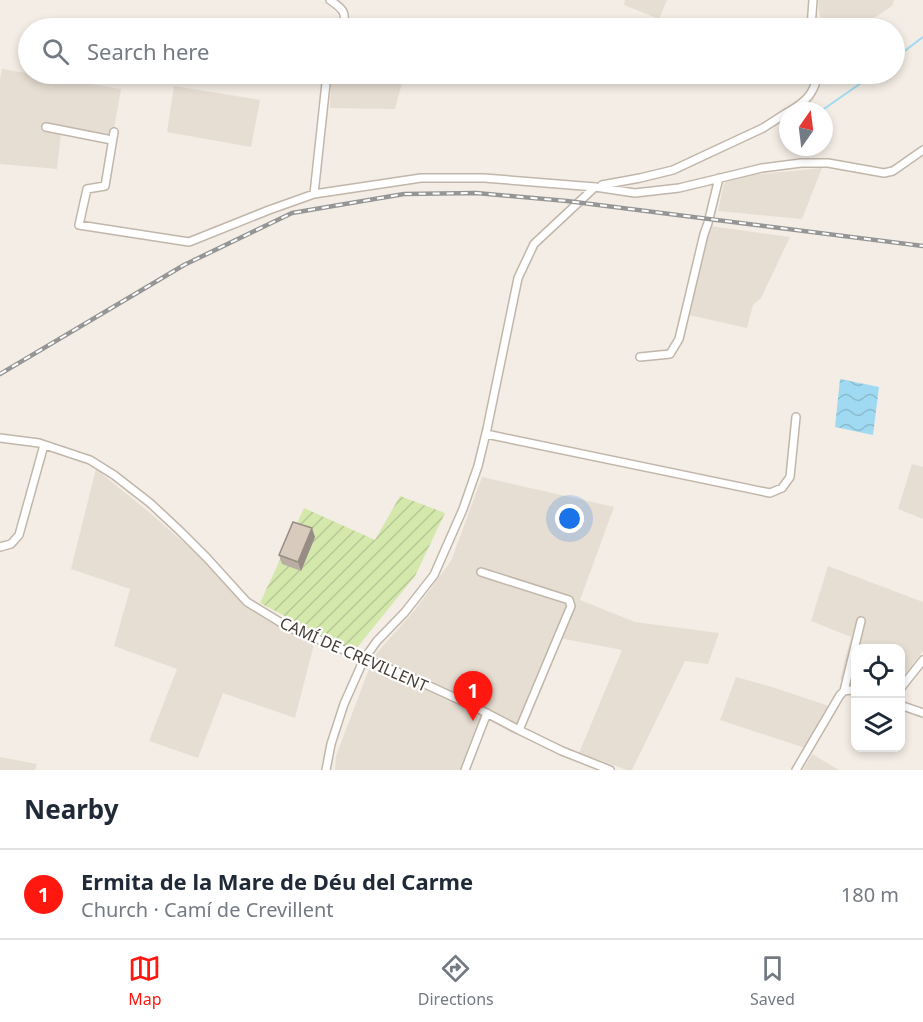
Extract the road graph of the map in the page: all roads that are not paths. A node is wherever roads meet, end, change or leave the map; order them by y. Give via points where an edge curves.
1 (330, 0) edge
2 (813, 0) edge
3 (345, 18) edge
4 (812, 18) edge
5 (326, 84) edge
6 (816, 84) edge
7 (802, 102) edge
8 (779, 118) edge
9 (46, 127) dead end
10 (923, 150) edge
11 (719, 178) junction
12 (596, 187) junction
13 (314, 194) junction
14 (640, 357) dead end
15 (796, 417) dead end
16 (486, 434) junction
17 (0, 438) edge
18 (44, 445) junction
19 (0, 547) edge
20 (481, 572) dead end
21 (861, 621) dead end
22 (364, 658) junction
23 (923, 660) edge
24 (905, 683) edge
25 (851, 690) edge
26 (844, 691) junction
27 (905, 707) edge
28 (487, 713) junction
29 (923, 713) edge
30 (519, 730) junction
31 (326, 770) edge
32 (465, 770) edge
33 (610, 770) edge
34 (796, 770) edge

1 - 3 street via 341,8
2 - 4 street
5 - 13 street
6 - 7 street
8 - 12 street via 673,170
9 - 13 street via 113,136 105,186 87,189 80,225 189,242
10 - 11 street via 884,173 828,163 801,163
11 - 12 street via 635,193
11 - 14 street via 680,339 670,354
12 - 13 street via 484,178 422,178
12 - 16 street via 534,244 518,278
15 - 16 street via 790,477 782,488 770,493
16 - 22 street via 463,509 434,575
17 - 18 street, CAMÍ DE CREVILLENT
18 - 19 street via 19,535 11,544
18 - 22 street, CAMÍ DE CREVILLENT via 90,460 114,475 179,530 247,602 288,627
20 - 30 street via 569,600 571,606
21 - 26 street
22 - 28 street, CAMÍ DE CREVILLENT
22 - 31 street via 344,704
23 - 24 street
25 - 26 street
26 - 34 street
27 - 29 street
28 - 30 street, CAMÍ DE CREVILLENT
28 - 32 street
30 - 33 street, CAMÍ DE CREVILLENT

